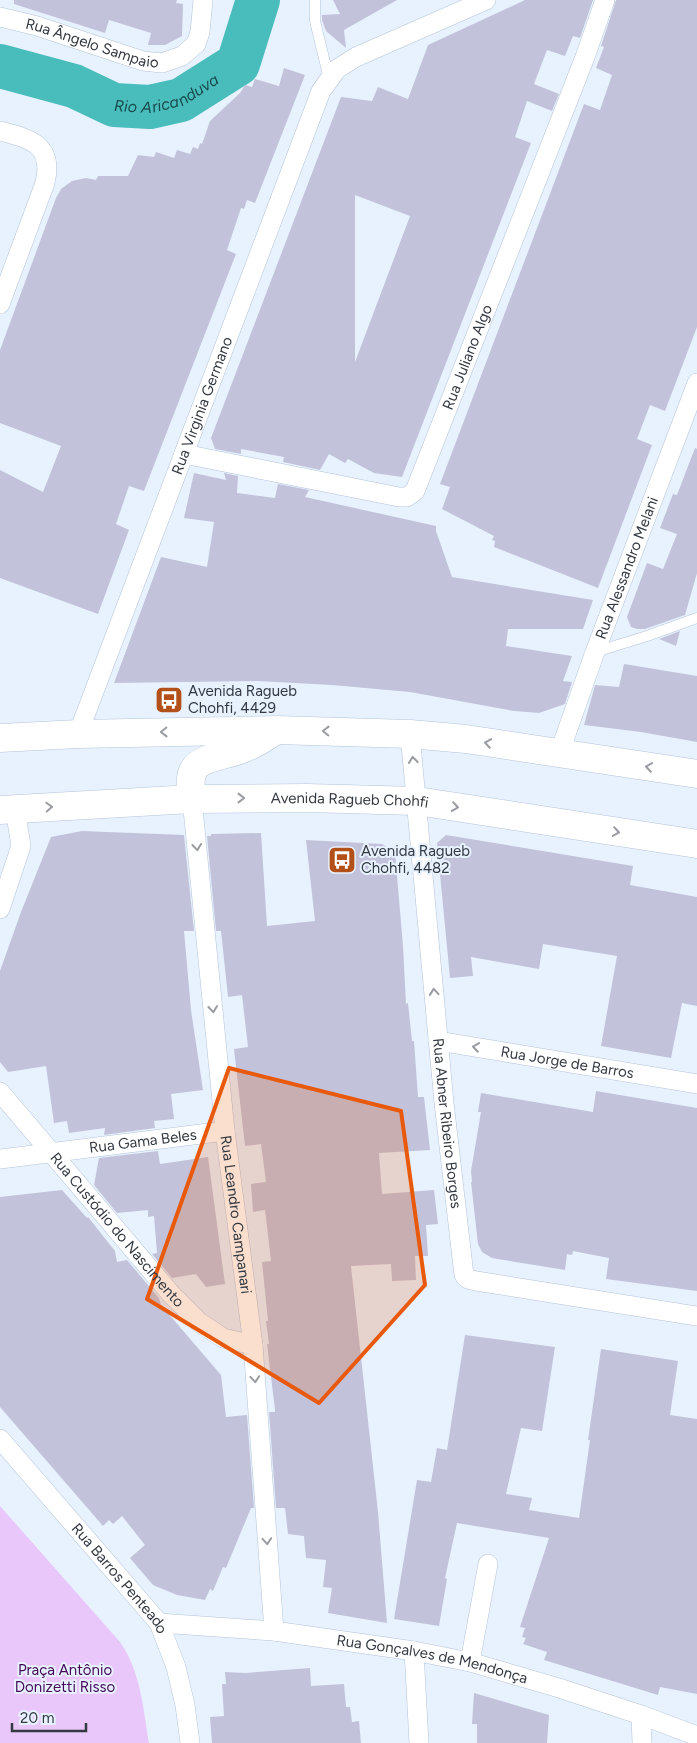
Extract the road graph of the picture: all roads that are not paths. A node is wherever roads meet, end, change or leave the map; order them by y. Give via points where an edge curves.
1 (202, 0) edge
2 (315, 0) edge
3 (486, 0) edge
4 (605, 0) edge
5 (0, 17) edge
6 (329, 79) junction
7 (0, 131) edge
8 (0, 304) edge
9 (697, 383) edge
10 (184, 454) junction
11 (697, 618) edge
12 (595, 652) junction
13 (276, 730) junction
14 (78, 734) junction
15 (410, 734) junction
16 (0, 738) edge
17 (559, 754) junction
18 (697, 774) edge
19 (192, 799) junction
20 (417, 802) junction
21 (8, 809) edge
22 (697, 844) edge
23 (0, 909) edge
24 (438, 1041) junction
25 (697, 1084) edge
26 (0, 1092) edge
27 (225, 1131) junction
28 (50, 1153) junction
29 (0, 1159) edge
30 (697, 1316) edge
31 (253, 1345) junction
32 (0, 1439) edge
33 (488, 1564) dead end
34 (159, 1623) junction
35 (274, 1631) junction
36 (414, 1651) junction
37 (470, 1662) junction
38 (641, 1715) junction
39 (697, 1736) edge
40 (190, 1743) edge
41 (419, 1743) edge
42 (642, 1743) edge

1 - 5 street, Rua Ângelo Sampaio via 196,44 182,56 162,63 143,61
2 - 6 lane via 315,22
3 - 6 street, Rua Virginia Germano via 356,57 337,69
4 - 10 street, Rua Juliano Algo via 415,491 399,497
6 - 10 street, Rua Virginia Germano via 321,91
7 - 8 street via 36,143 48,165 45,183
9 - 12 street, Rua Alessandro Melani
10 - 14 street, Rua Virginia Germano
11 - 12 lane
12 - 17 street, Rua Alessandro Melani
13 -> 14 main road
15 -> 13 main road
13 - 19 main road via 241,750 198,764 191,780
14 - 16 main road
17 -> 15 main road
20 -> 15 street, Rua Abner Ribeiro Borges
18 -> 17 main road
19 -> 20 main road, Avenida Ragueb Chohfi via 307,798
21 -> 19 main road, Avenida Ragueb Chohfi
19 -> 27 street, Rua Leandro Campanari
20 -> 22 main road, Avenida Ragueb Chohfi
24 -> 20 street, Rua Abner Ribeiro Borges
21 - 23 street via 21,846
25 -> 24 street, Rua Jorge de Barros
24 - 30 street, Rua Abner Ribeiro Borges via 464,1275 468,1279
26 - 28 street, Rua Custódio do Nascimento
27 - 28 street, Rua Gama Beles
27 - 31 street, Rua Leandro Campanari
28 - 29 street, Rua Gama Beles
28 - 31 street, Rua Custódio do Nascimento via 199,1322 224,1338
31 -> 35 street, Rua Leandro Campanari
32 - 34 street, Rua Barros Penteado
33 - 37 street
34 - 35 street, Rua Gonçalves de Mendonça
34 - 40 street, Rua Barros Penteado via 176,1667
35 - 36 street, Rua Gonçalves de Mendonça
36 - 37 street, Rua Gonçalves de Mendonça
36 - 41 street
37 - 38 street, Rua Gonçalves de Mendonça
38 - 39 street, Rua Gonçalves de Mendonça
38 - 42 street

